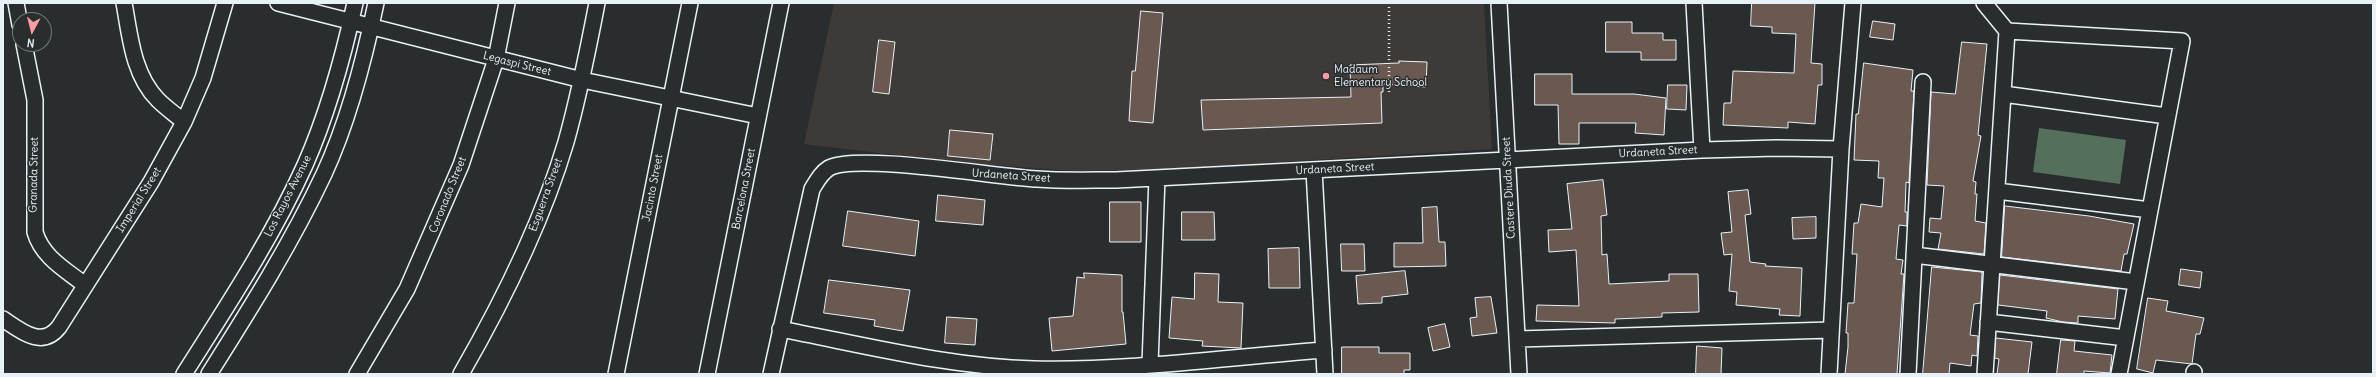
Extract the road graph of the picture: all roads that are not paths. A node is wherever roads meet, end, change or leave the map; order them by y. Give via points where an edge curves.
1 (124, 3) edge
2 (224, 3) edge
3 (278, 3) edge
4 (355, 3) edge
5 (376, 3) edge
6 (507, 3) edge
7 (597, 3) edge
8 (690, 3) edge
9 (781, 3) edge
10 (1499, 3) edge
11 (1694, 3) edge
12 (1853, 3) edge
13 (1984, 3) edge
14 (351, 22) junction
15 (371, 27) junction
16 (2007, 32) junction
17 (25, 52) edge
18 (496, 59) junction
19 (582, 80) junction
20 (1923, 82) dead end
21 (2003, 94) junction
22 (670, 99) junction
23 (758, 116) junction
24 (2168, 116) junction
25 (184, 122) junction
26 (1840, 149) junction
27 (1702, 150) junction
28 (1508, 161) junction
29 (1314, 170) junction
30 (1157, 178) junction
31 (1997, 191) junction
32 (2150, 210) junction
33 (1914, 255) junction
34 (1992, 264) junction
35 (2136, 282) junction
36 (85, 286) junction
37 (3, 319) edge
38 (1988, 322) junction
39 (780, 329) junction
40 (1830, 330) junction
41 (2126, 338) junction
42 (1518, 339) junction
43 (1324, 350) junction
44 (1150, 364) junction
45 (184, 374) edge
46 (209, 374) edge
47 (357, 374) edge
48 (461, 374) edge
49 (616, 374) edge
50 (707, 374) edge
51 (771, 374) edge
52 (1325, 374) edge
53 (1519, 374) edge
54 (1829, 374) edge
55 (1908, 374) edge
56 (1985, 374) edge
57 (2119, 374) edge

1 - 25 street via 137,63 145,82 158,99
2 - 25 street, Imperial Street via 203,78
3 - 14 street, Legaspi Street
4 - 14 street, Los Rayos Avenue
5 - 15 street, Los Rayos Avenue
6 - 18 street, Coronado Street
7 - 19 street, Esguerra Street
8 - 22 street, Jacinto Street
9 - 23 street, Barcelona Street
10 - 28 street, Castere Diuda Street
11 - 27 street
12 - 26 street
13 - 16 street
14 - 15 street, Legaspi Street
14 - 45 street, Los Rayos Avenue via 328,105 305,164 256,259
15 - 18 street, Legaspi Street
15 - 46 street, Los Rayos Avenue via 348,112 324,173 274,269
16 - 21 street
16 - 24 street via 2182,41
17 - 36 street, Granada Street via 34,100 35,232 44,252
18 - 19 street, Legaspi Street
18 - 47 street, Coronado Street via 461,165 432,234 407,289
19 - 22 street, Legaspi Street
19 - 48 street, Esguerra Street via 565,144 536,224 513,278
20 - 33 street
21 - 24 street
21 - 31 street
22 - 23 street, Legaspi Street
22 - 49 street, Jacinto Street
23 - 50 street, Barcelona Street
24 - 32 street
25 - 36 street, Imperial Street via 151,182
26 - 27 street, Urdaneta Street
26 - 40 street
27 - 28 street, Urdaneta Street
28 - 29 street, Urdaneta Street
28 - 42 street, Castere Diuda Street
29 - 30 street, Urdaneta Street
29 - 43 street
30 - 39 street, Urdaneta Street via 1037,179 862,163 830,168 819,177 812,189
30 - 44 street
31 - 32 street
31 - 34 street
32 - 35 street
33 - 34 street
33 - 55 street
34 - 35 street
34 - 38 street
35 - 41 street
36 - 37 street, Imperial Street via 59,328 50,336 29,336
38 - 41 street
38 - 56 street
39 - 44 street via 992,366 1034,369
39 - 51 street
40 - 42 street
40 - 54 street
41 - 57 street
42 - 53 street, Castere Diuda Street
43 - 44 street
43 - 52 street

